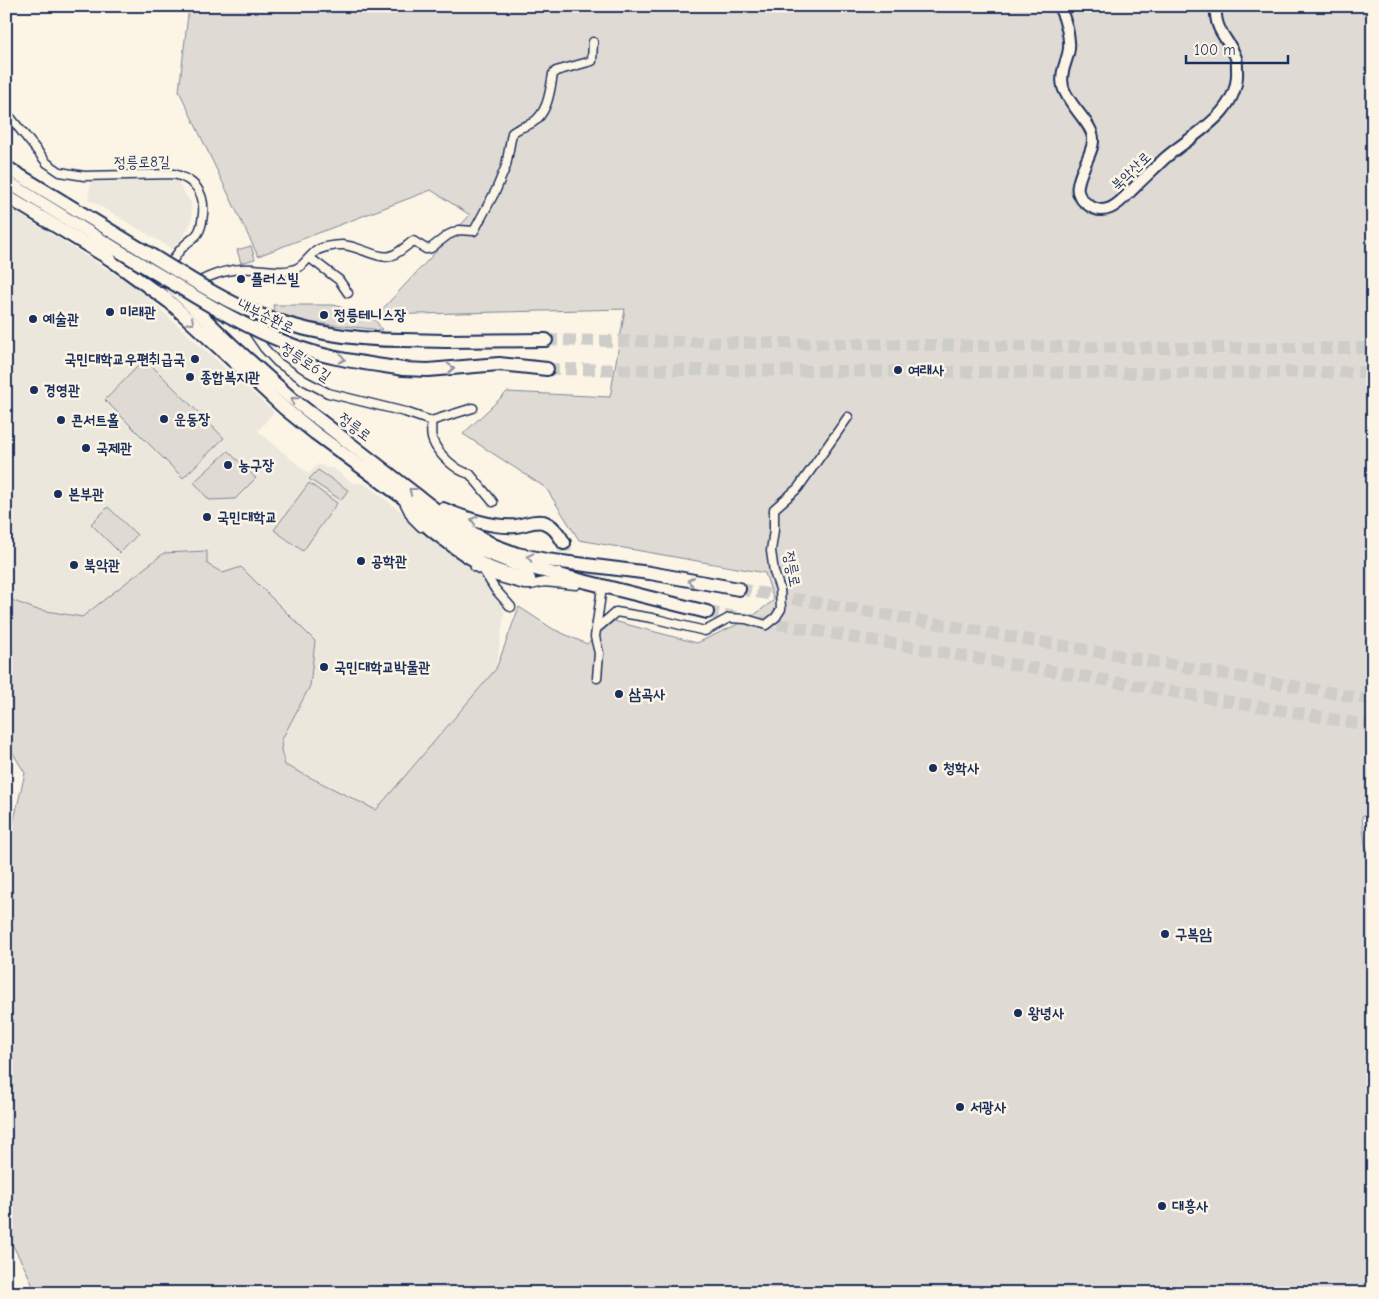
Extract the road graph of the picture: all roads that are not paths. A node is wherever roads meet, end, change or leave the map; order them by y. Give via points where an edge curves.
1 (1059, 6) edge
2 (1216, 6) edge
3 (593, 42) dead end
4 (6, 112) edge
5 (6, 168) edge
6 (6, 175) edge
7 (6, 182) edge
8 (7, 199) edge
9 (38, 220) junction
10 (80, 221) junction
11 (83, 238) junction
12 (310, 258) junction
13 (161, 276) junction
14 (188, 288) junction
15 (348, 293) dead end
16 (168, 301) junction
17 (546, 340) tunnel mouth
18 (547, 369) tunnel mouth
19 (473, 408) dead end
20 (848, 418) dead end
21 (431, 421) junction
22 (339, 452) junction
23 (395, 478) junction
24 (402, 498) junction
25 (493, 502) dead end
26 (429, 504) junction
27 (413, 506) junction
28 (564, 543) tunnel mouth
29 (485, 573) junction
30 (529, 579) tunnel mouth
31 (602, 588) junction
32 (739, 589) tunnel mouth
33 (662, 600) junction
34 (511, 607) dead end
35 (707, 612) tunnel mouth
36 (596, 629) junction
37 (597, 678) dead end

1 - 2 street, 북악산로 via 1069,44 1062,70 1063,87 1093,136 1093,145 1077,186 1079,195 1097,209 1117,205 1175,150 1217,118 1228,102 1236,88 1236,59 1217,25
3 - 12 street via 592,61 556,71 543,115 512,133 506,166 474,231 459,230 431,248 413,241 391,256 381,257 364,249 342,245 325,248
4 - 13 street, 정릉로8길 via 47,163 60,172 84,176 174,174 184,177 199,190 203,200 201,227
5 - 10 main road, bridge
5 - 17 main road, 내부순환로, bridge via 199,284 254,312 299,328 370,340
6 - 10 main road, 정릉로
7 - 10 street
7 -> 18 main road, 내부순환로, bridge via 242,324 293,346 356,362 403,369 499,364
8 - 9 main road, 정릉로
8 - 11 main road, 정릉로
8 - 16 main road, bridge via 110,258
9 - 11 main road, 정릉로
9 - 16 main road, 정릉로
10 - 13 main road, 정릉로 via 136,256
11 - 16 main road, 정릉로 via 135,271
12 - 14 street via 293,270 240,269 203,279
12 - 15 street via 339,280
13 - 14 street, 정릉로6길
23 -> 13 main road, 정릉로 via 290,398
14 - 21 street, 정릉로6길 via 242,318 277,362 305,381 328,393
16 -> 22 main road, 정릉로 via 284,408
19 - 21 street
20 - 36 street, 정릉로 via 798,488 774,509 771,551 781,602 776,618 766,625 729,618 705,631 616,612
21 - 25 street via 432,440 440,452 464,473 470,474
22 - 23 main road via 340,447 346,448 379,474
22 - 24 main road, 정릉로
26 -> 23 main road, 정릉로
24 - 27 main road, 정릉로
24 - 29 street, 정릉로 via 412,518 422,528
28 -> 26 main road via 554,528 544,522 499,525
32 -> 26 main road, 정릉로 via 517,554 470,533
27 - 30 main road via 424,524 468,558 501,573
27 - 33 main road, 정릉로 via 496,558
29 - 31 street, 정릉로 via 524,585 554,582
29 - 34 street, 정릉로
31 - 33 street, 정릉로
31 - 36 street
33 - 35 main road, 정릉로
36 - 37 street via 600,653

